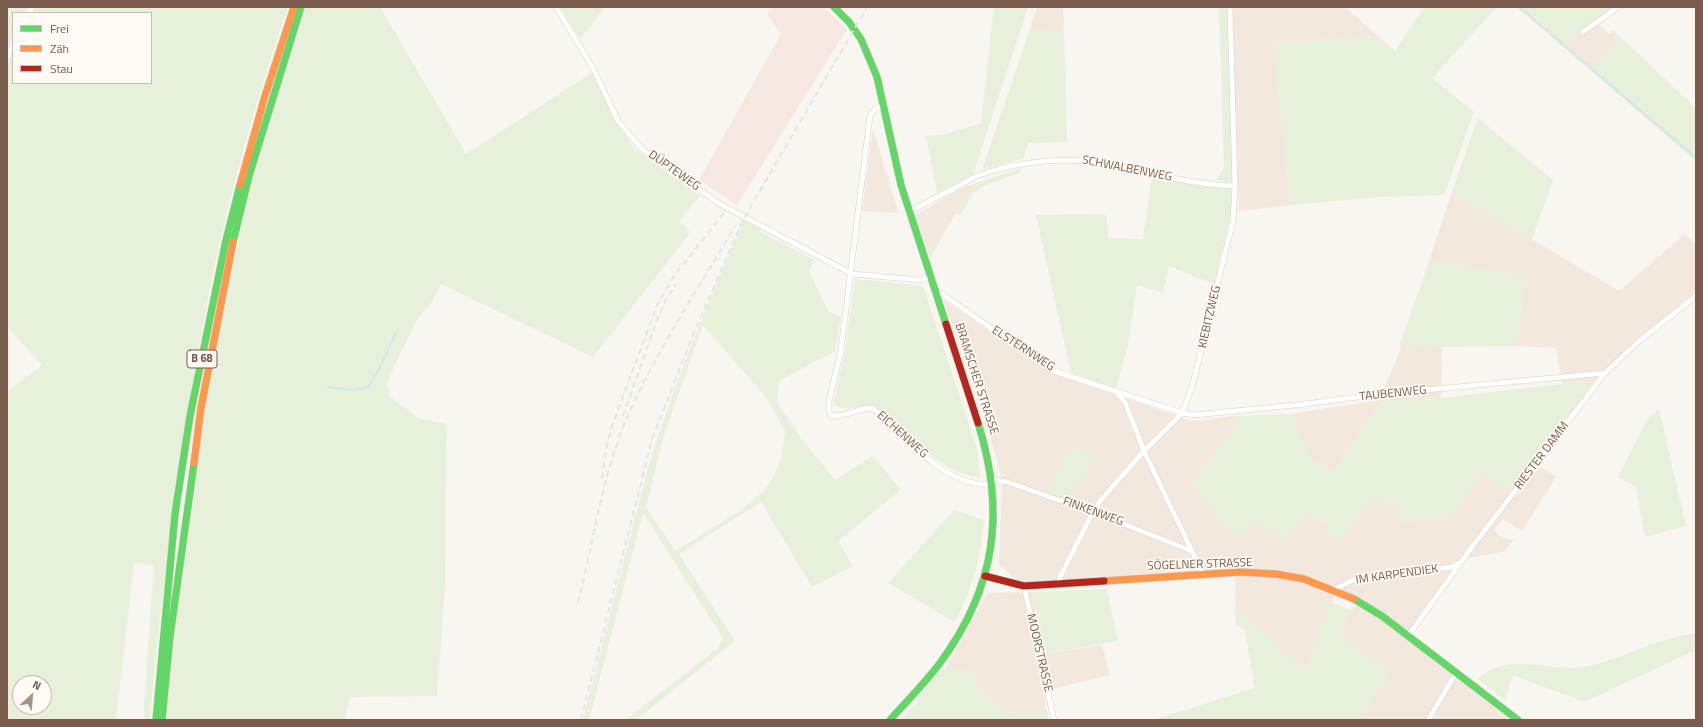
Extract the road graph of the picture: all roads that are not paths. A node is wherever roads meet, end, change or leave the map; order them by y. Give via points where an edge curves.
1 (294, 7) edge
2 (301, 7) edge
3 (556, 7) edge
4 (1230, 7) edge
5 (1618, 7) edge
6 (837, 8) edge
7 (1583, 32) dead end
8 (12, 47) edge
9 (7, 57) edge
10 (885, 106) junction
11 (1235, 186) junction
12 (910, 212) junction
13 (852, 274) junction
14 (931, 277) junction
15 (937, 294) junction
16 (1696, 296) edge
17 (1604, 373) junction
18 (1115, 391) junction
19 (1182, 412) junction
20 (1144, 451) junction
21 (992, 482) junction
22 (1093, 512) junction
23 (1192, 551) junction
24 (1461, 562) junction
25 (1203, 574) junction
26 (985, 576) junction
27 (1059, 584) junction
28 (1024, 586) junction
29 (1333, 590) junction
30 (1408, 636) junction
31 (1456, 672) junction
32 (156, 720) edge
33 (162, 720) edge
34 (890, 720) edge
35 (1054, 720) edge
36 (1428, 720) edge
37 (1518, 720) edge

1 - 32 main road, B 68 via 265,96 234,210 190,416 175,514
2 - 33 main road, B 68 via 250,176 231,250 201,408 173,614
3 - 13 street, DÜPTEWEG via 594,68 618,121 642,148 720,204
4 - 11 street, KIEBITZWEG
5 - 7 street
6 - 10 main road, BRAMSCHER STRASSE via 855,28 863,42 876,73
8 - 9 street
10 - 12 main road, BRAMSCHER STRASSE via 895,159
10 - 13 street, EICHENWEG via 875,109 870,116
11 - 12 street, SCHWALBENWEG via 1215,186 1078,160 1049,160 1024,163 978,176
11 - 19 street, KIEBITZWEG via 1233,221 1200,360
12 - 14 main road, BRAMSCHER STRASSE
13 - 14 street via 919,280
13 - 21 street, EICHENWEG via 842,350 829,402 829,412 832,416 838,416 870,408 932,462 950,474 976,483
14 - 15 main road, BRAMSCHER STRASSE
15 - 18 street, ELSTERNWEG via 942,294 1051,370
15 - 21 main road, BRAMSCHER STRASSE via 983,439
16 - 17 street, RIESTER DAMM
17 - 19 street, TAUBENWEG via 1195,415
17 - 24 street, RIESTER DAMM
18 - 19 street, ELSTERNWEG
18 - 20 street via 1125,402
19 - 20 street, KIEBITZWEG
20 - 22 street, KIEBITZWEG
20 - 23 street
21 - 22 street, FINKENWEG via 1007,482
21 - 26 main road, BRAMSCHER STRASSE via 994,538
22 - 23 street, FINKENWEG
22 - 27 street, KIEBITZWEG via 1060,577
23 - 25 street
24 - 29 street, IM KARPENDIEK via 1452,567 1353,580
24 - 30 street, RIESTER DAMM
25 - 27 main road, SÖGELNER STRASSE
25 - 29 main road, SÖGELNER STRASSE via 1276,574 1304,579
26 - 28 main road, SÖGELNER STRASSE
26 - 34 main road, BRAMSCHER STRASSE via 974,605 952,646
27 - 28 main road, SÖGELNER STRASSE
28 - 35 street, MOORSTRASSE
29 - 30 main road, SÖGELNER STRASSE via 1382,616
30 - 31 main road, SÖGELNER STRASSE
31 - 36 street
31 - 37 main road, SÖGELNER STRASSE

